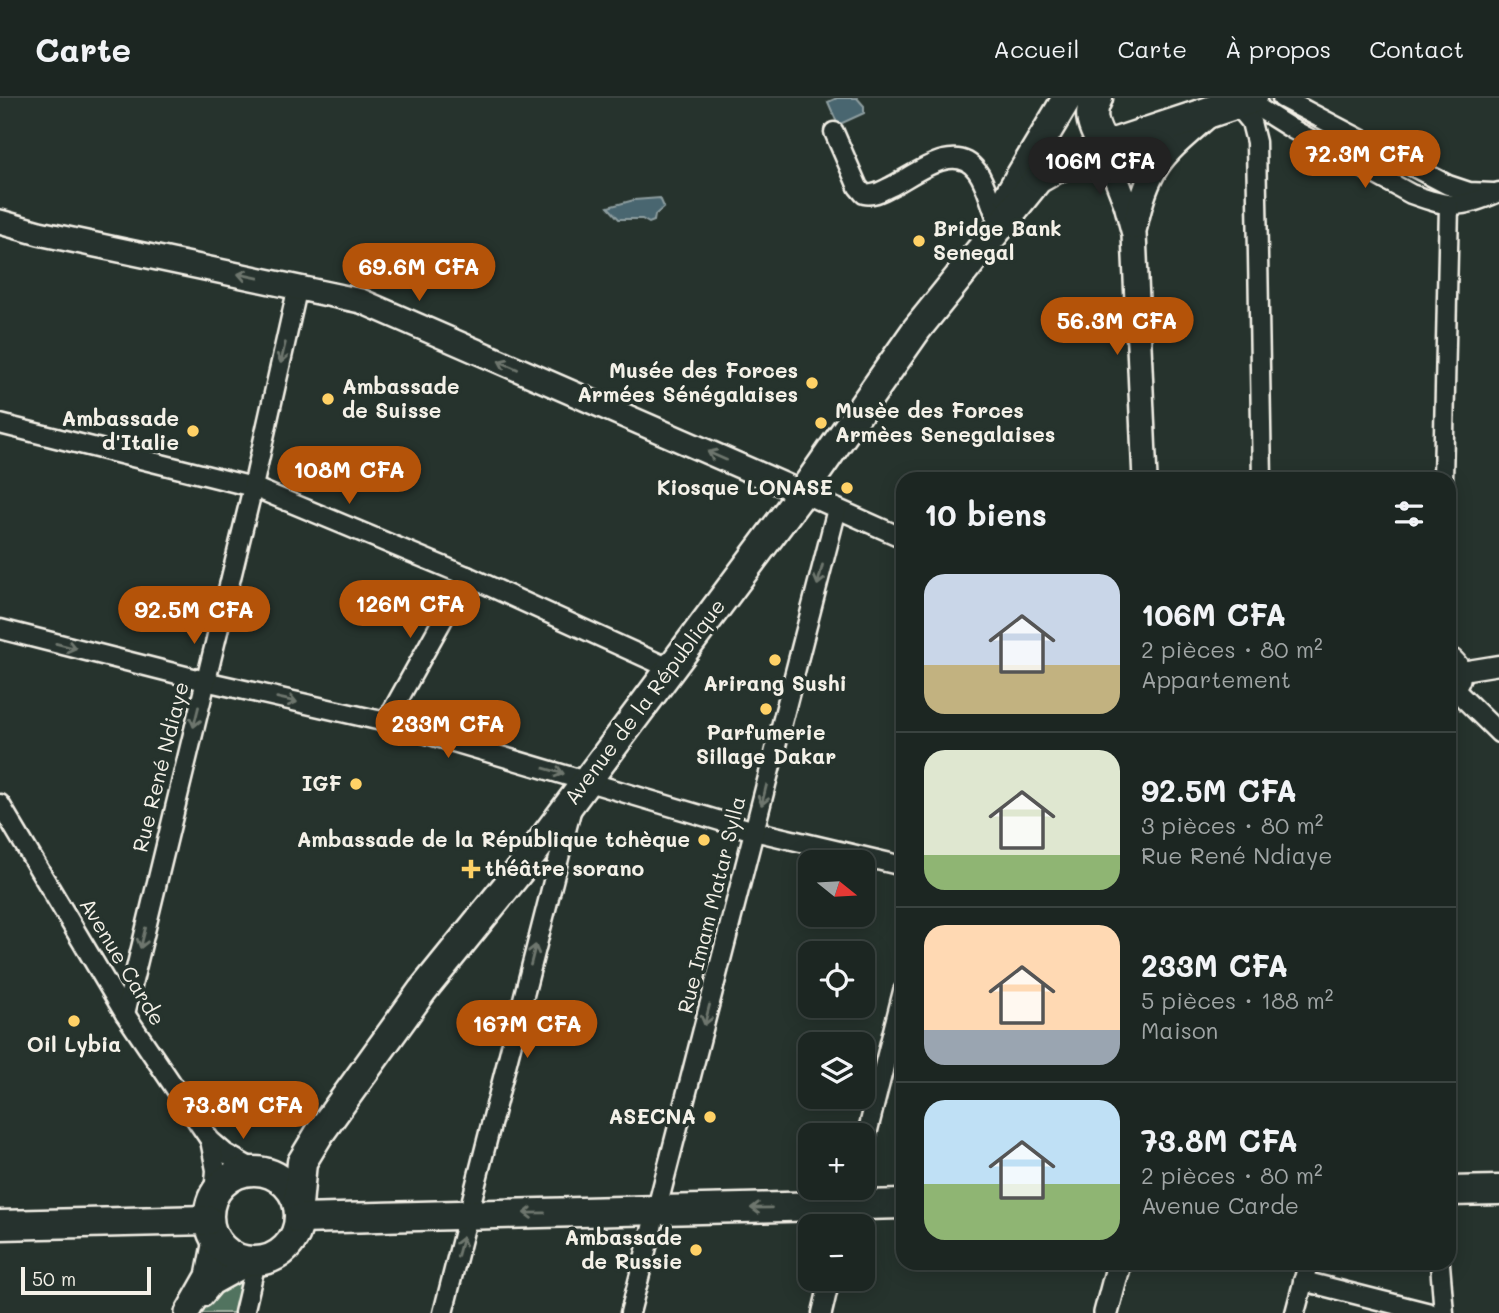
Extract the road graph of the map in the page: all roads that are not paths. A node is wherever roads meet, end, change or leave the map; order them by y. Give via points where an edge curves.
1 (1067, 98) edge
2 (1097, 98) edge
3 (1282, 98) edge
4 (1237, 103) edge
5 (834, 132) dead end
6 (1104, 148) junction
7 (1498, 193) edge
8 (1449, 205) junction
9 (996, 216) junction
10 (0, 222) edge
11 (1134, 233) junction
12 (967, 266) junction
13 (298, 286) junction
14 (0, 424) edge
15 (1145, 472) edge
16 (1262, 472) edge
17 (1443, 472) edge
18 (253, 486) junction
19 (802, 493) junction
20 (837, 509) junction
21 (896, 535) edge
22 (467, 576) junction
23 (0, 629) edge
24 (1456, 661) edge
25 (1499, 665) edge
26 (669, 668) junction
27 (1462, 671) junction
28 (205, 681) junction
29 (1456, 686) edge
30 (1456, 694) edge
31 (386, 722) junction
32 (1499, 733) edge
33 (581, 788) junction
34 (0, 804) edge
35 (754, 831) junction
36 (896, 864) edge
37 (125, 1014) junction
38 (896, 1019) edge
39 (870, 1123) edge
40 (319, 1134) junction
41 (210, 1140) junction
42 (257, 1171) junction
43 (1499, 1189) edge
44 (1456, 1191) edge
45 (896, 1204) edge
46 (848, 1207) edge
47 (657, 1210) junction
48 (298, 1212) junction
49 (469, 1215) junction
50 (212, 1219) junction
51 (0, 1225) edge
52 (253, 1262) junction
53 (1117, 1270) edge
54 (1440, 1270) edge
55 (1306, 1272) edge
56 (827, 1291) edge
57 (188, 1310) edge
58 (244, 1313) edge
59 (443, 1313) edge
60 (630, 1313) edge
61 (821, 1313) edge
62 (1106, 1313) edge
63 (1295, 1313) edge
64 (1430, 1313) edge
65 (1444, 1313) edge

1 - 9 main road
2 - 6 highway via 1092,120
3 - 7 street via 1448,185
4 - 6 highway
4 - 8 street via 1411,194
4 - 11 street via 1165,153 1142,193
4 - 16 street via 1251,122 1256,142
5 - 9 street via 864,194 877,193 937,162 961,159 978,172
6 - 11 street
6 - 12 main road via 1038,179
7 - 8 street via 1466,205
8 - 17 street
9 - 12 main road
13 -> 10 street
11 - 15 street
12 - 19 main road, Avenue de la République
13 -> 18 street, Rue René Ndiaye
19 -> 13 street via 361,301
14 - 18 street
18 - 22 street
18 - 28 street, Rue René Ndiaye
19 - 20 street
19 - 26 main road, Avenue de la République
20 - 21 street
20 -> 35 street, Rue Imam Matar Sylla
22 - 26 street
22 - 31 street
23 -> 28 street
24 - 27 street
25 - 27 street
26 - 33 main road, Avenue de la République
27 - 29 street
28 -> 31 street
28 -> 37 street, Rue René Ndiaye
30 - 32 street
31 -> 33 street
33 - 35 street
33 - 40 main road, Avenue de la République via 422,992
49 -> 33 street
34 - 37 street, Avenue Carde
35 - 36 street
35 -> 47 street, Rue Imam Matar Sylla
37 - 41 street, Avenue Carde
38 - 39 street
40 - 42 main road, Avenue de la République via 294,1153
40 - 48 main road, Avenue de la République via 302,1162
41 - 42 street, Avenue Carde
41 - 50 street, Avenue Carde via 216,1170
42 - 48 main road via 286,1184
42 - 50 main road via 231,1177
43 - 44 main road
45 - 46 main road
46 -> 47 main road
47 -> 49 main road
47 - 60 street, Rue Imam Matar Sylla
48 - 49 main road
48 - 52 main road via 295,1235 286,1249
59 -> 49 street
50 - 51 main road
50 - 52 main road via 227,1253
50 - 57 street via 208,1276
52 - 57 street via 212,1283
52 - 58 street
53 - 62 street
54 - 65 street
55 - 63 street
55 - 64 street
56 - 61 street

